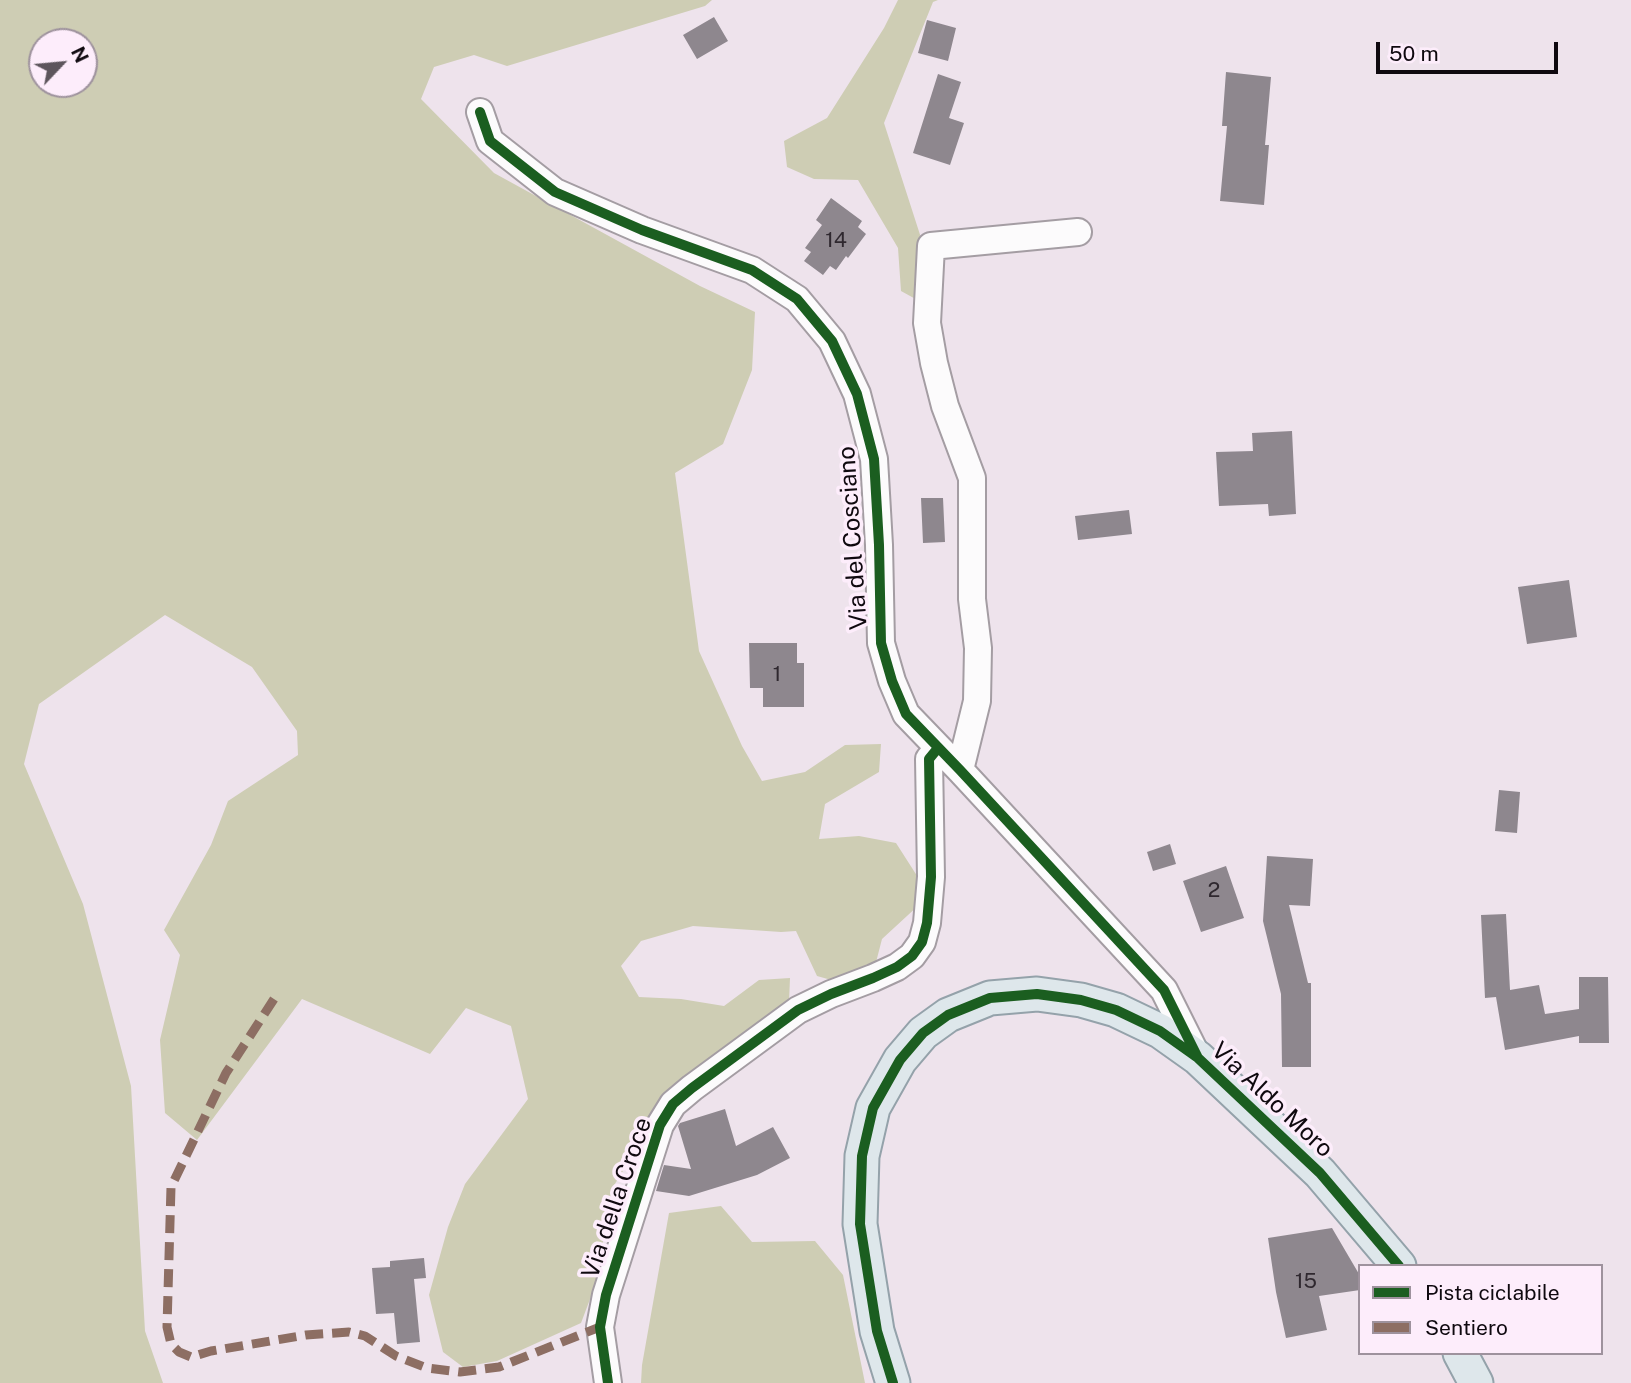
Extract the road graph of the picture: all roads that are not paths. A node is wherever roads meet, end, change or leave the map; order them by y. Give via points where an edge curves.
1 (480, 112) dead end
2 (1078, 232) dead end
3 (938, 748) junction
4 (960, 770) junction
5 (1198, 1058) junction
6 (1397, 1264) edge
7 (1461, 1355) edge
8 (608, 1383) edge
9 (893, 1383) edge
10 (1476, 1383) edge

1 - 3 street, Via del Cosciano via 490,141 555,192 752,270 797,299 832,341 857,394 874,459 881,643 905,714
2 - 4 street via 931,246 927,323 934,363 972,478 977,701
3 - 4 street, Via del Cosciano
3 - 8 street, Via della Croce via 929,759 931,877 922,942 897,967 798,1010 673,1104 660,1125 606,1295 600,1327
4 - 5 street, Via del Cosciano via 1164,990
5 - 6 main road, Via Aldo Moro via 1321,1173
5 - 9 main road, Via Aldo Moro via 1160,1031 1116,1010 1037,994 990,998 948,1015 923,1033 900,1060 873,1108 862,1156 860,1224 877,1331
7 - 10 main road

